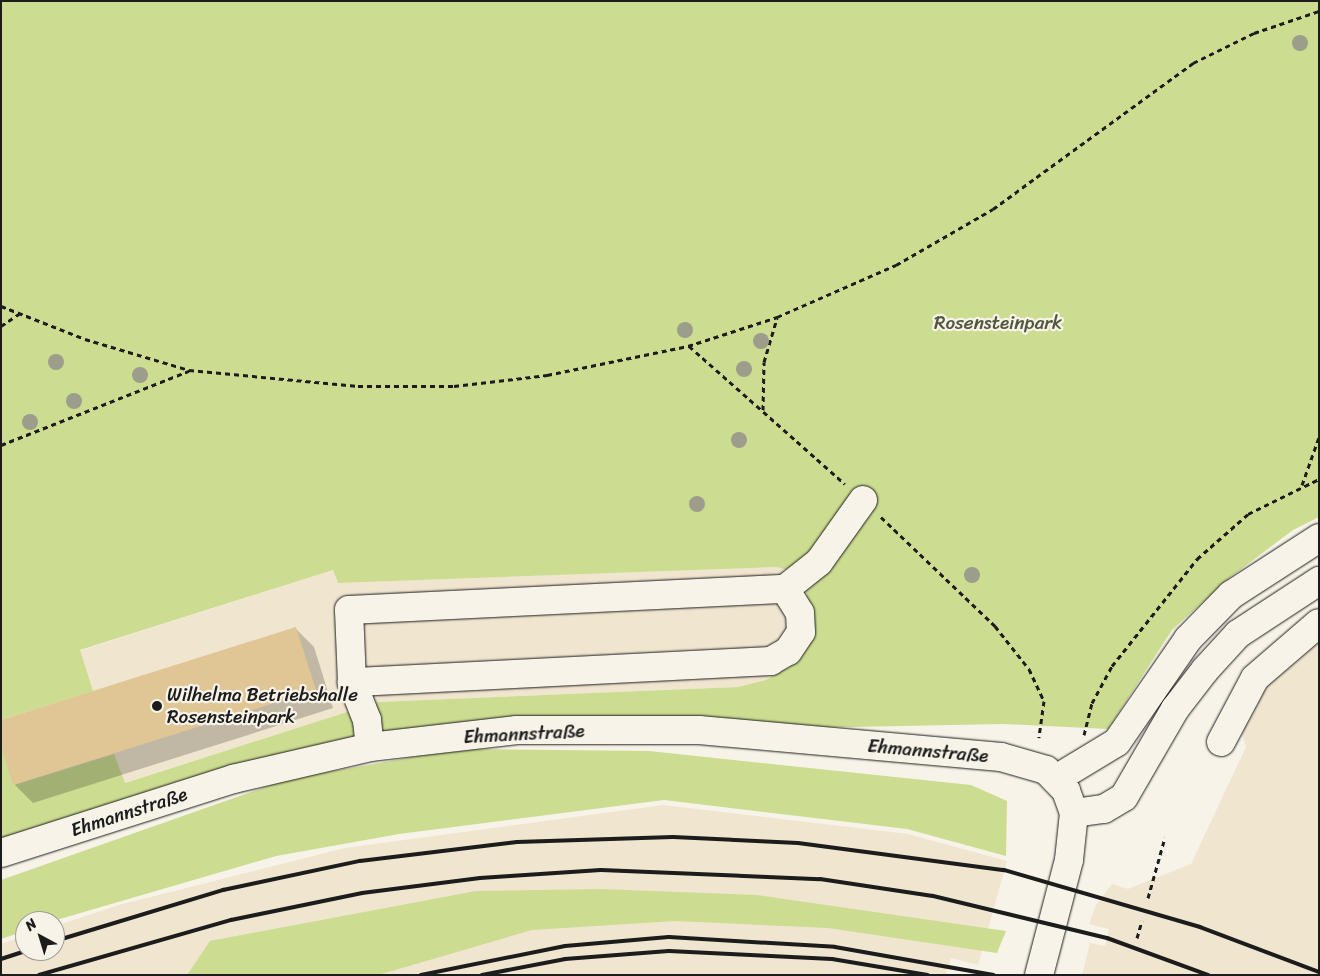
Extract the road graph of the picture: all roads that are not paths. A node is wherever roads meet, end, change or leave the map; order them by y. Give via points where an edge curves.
1 (863, 500) road end
2 (1319, 538) edge
3 (1319, 581) edge
4 (785, 589) junction
5 (1319, 623) edge
6 (352, 682) junction
7 (1221, 742) dead end
8 (370, 747) junction
9 (1056, 779) junction
10 (1074, 813) junction
11 (1, 853) edge
12 (1039, 975) edge

1 - 4 street via 825,556
2 - 9 street via 1231,594 1188,639 1117,742
3 - 10 street via 1238,634 1205,670 1175,709 1124,797 1104,809
4 - 6 street via 349,610
4 - 6 street via 800,613 801,632 788,651 771,661
5 - 7 street via 1254,678
6 - 8 street via 367,720
8 - 9 street, Ehmannstraße via 517,730 699,730 1001,757 1032,764
8 - 11 street, Ehmannstraße via 233,779
9 - 10 street
10 - 12 street via 1069,860

